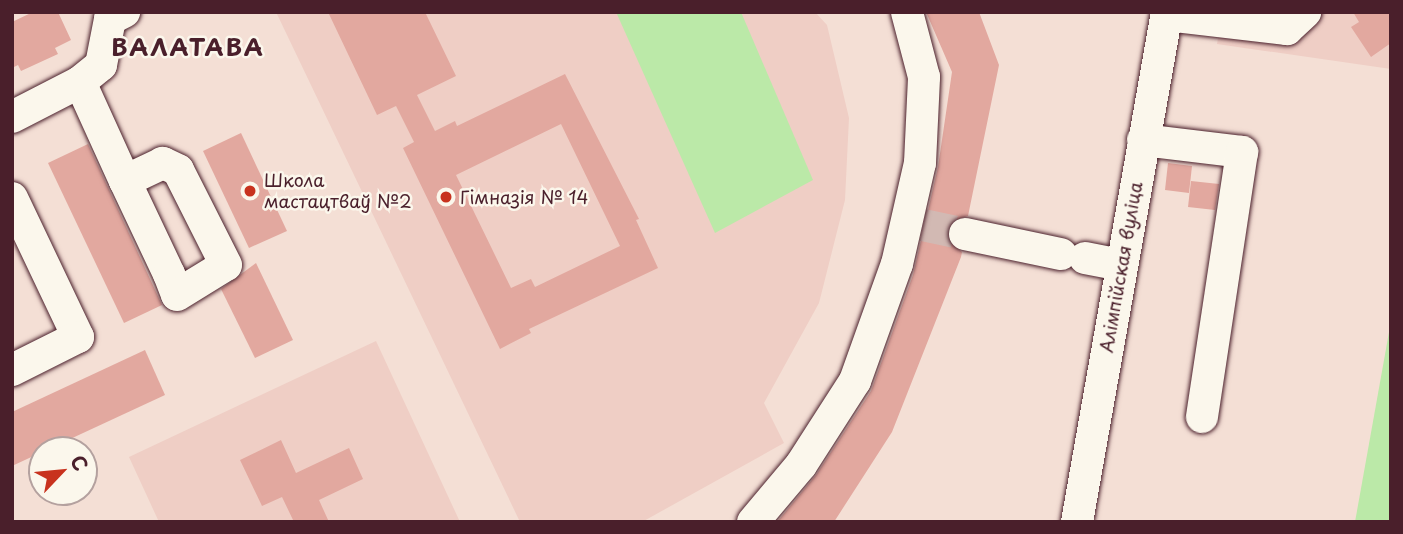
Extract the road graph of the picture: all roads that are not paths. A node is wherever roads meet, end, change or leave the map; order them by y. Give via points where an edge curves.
1 (124, 12) edge
2 (906, 12) edge
3 (1305, 12) edge
4 (1167, 13) edge
5 (1249, 18) edge
6 (80, 82) junction
7 (12, 117) edge
8 (1143, 140) junction
9 (125, 181) dead end
10 (12, 198) edge
11 (965, 234) tunnel mouth
12 (1120, 265) junction
13 (12, 370) edge
14 (1202, 417) dead end
15 (753, 522) edge
16 (1077, 522) edge

1 - 6 street via 110,19 101,65
2 - 15 street via 925,78 915,223 855,381 801,465
3 - 5 street via 1287,29
4 - 5 street
4 - 8 street, Алімпійская вуліца
6 - 7 street
6 - 9 street
8 - 12 street, Алімпійская вуліца
8 - 14 street via 1242,152
10 - 13 street via 78,337
11 - 12 street
12 - 16 street, Алімпійская вуліца

